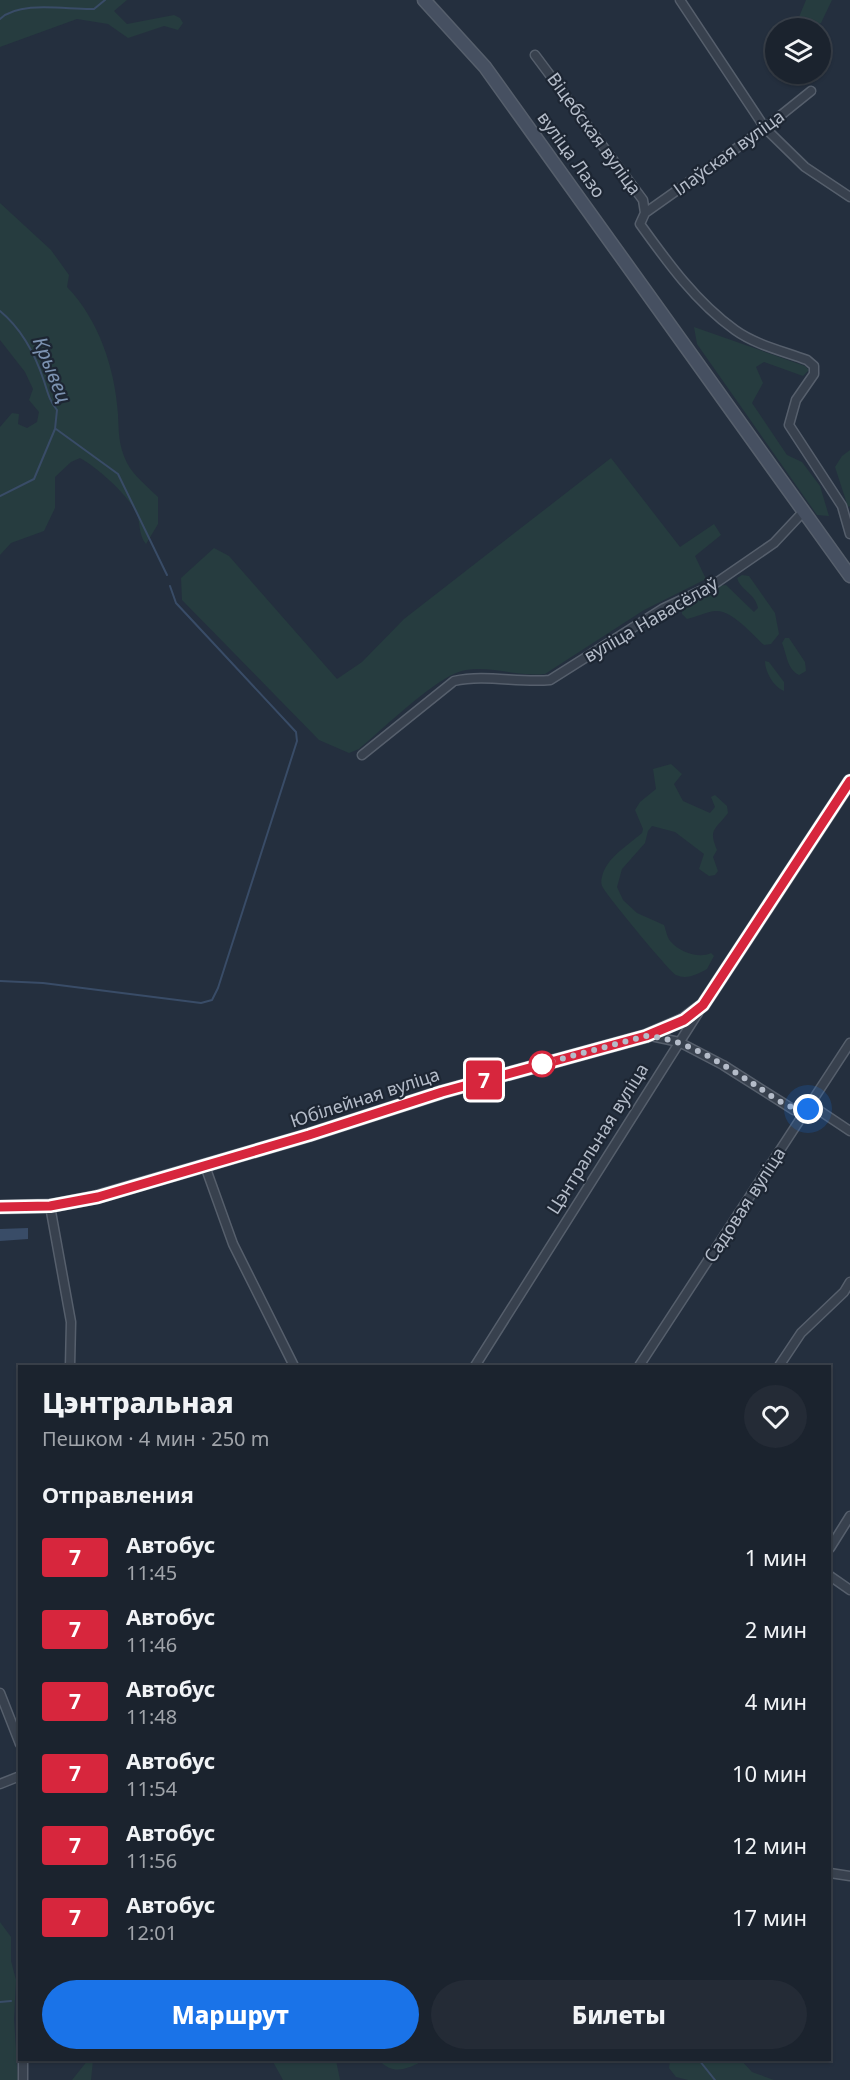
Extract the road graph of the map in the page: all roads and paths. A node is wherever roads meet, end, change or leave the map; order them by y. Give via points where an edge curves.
1 (424, 0) edge
2 (680, 0) edge
3 (535, 55) dead end
4 (811, 91) dead end
5 (765, 128) junction
6 (850, 197) edge
7 (645, 213) junction
8 (804, 511) junction
9 (850, 534) edge
10 (849, 570) edge
11 (362, 755) dead end
12 (850, 781) edge
13 (703, 1005) junction
14 (646, 1036) junction
15 (679, 1042) junction
16 (850, 1043) edge
17 (808, 1109) junction
18 (850, 1131) edge
19 (205, 1166) junction
20 (50, 1206) junction
21 (0, 1207) edge
22 (850, 1282) edge
23 (70, 1365) edge
24 (294, 1365) edge
25 (476, 1365) edge
26 (640, 1365) edge
27 (780, 1365) edge
28 (850, 1516) edge
29 (831, 1546) edge
30 (831, 1577) edge
31 (850, 1590) edge
32 (0, 1693) edge
33 (18, 1739) edge
34 (18, 1777) edge
35 (0, 1784) edge
36 (831, 1873) edge
37 (850, 1876) edge
38 (23, 2061) edge
39 (23, 2080) edge

1 - 8 main road, вуліца Лазо via 485,67
2 - 5 street
3 - 7 street, Віцебская вуліца via 643,200
4 - 5 street, Ілаўская вуліца
5 - 6 street via 805,167
5 - 7 street, Ілаўская вуліца
7 - 9 street, Віцебская вуліца via 640,224 686,285 735,330 814,366 814,374 796,400 789,425 842,506
8 - 10 main road, вуліца Лазо
8 - 11 street, вуліца Навасёлаў via 774,543 713,585 664,608 550,680 472,677 454,681
12 - 13 main road, Цэнтральная вуліца
13 - 14 main road, Юбілейная вуліца via 684,1020
13 - 15 street, Цэнтральная вуліца
14 - 15 street
14 - 19 main road, Юбілейная вуліца via 442,1092
15 - 17 street via 794,1110
15 - 25 street, Цэнтральная вуліца
16 - 17 street, Садовая вуліца
17 - 18 street via 820,1111
17 - 26 street, Садовая вуліца
19 - 20 main road, Юбілейная вуліца via 98,1197
19 - 24 street via 233,1244
20 - 21 main road, Юбілейная вуліца
20 - 23 street via 71,1322
22 - 27 street via 801,1333
28 - 29 street
30 - 31 street
32 - 33 street
34 - 35 street
36 - 37 street
38 - 39 street

